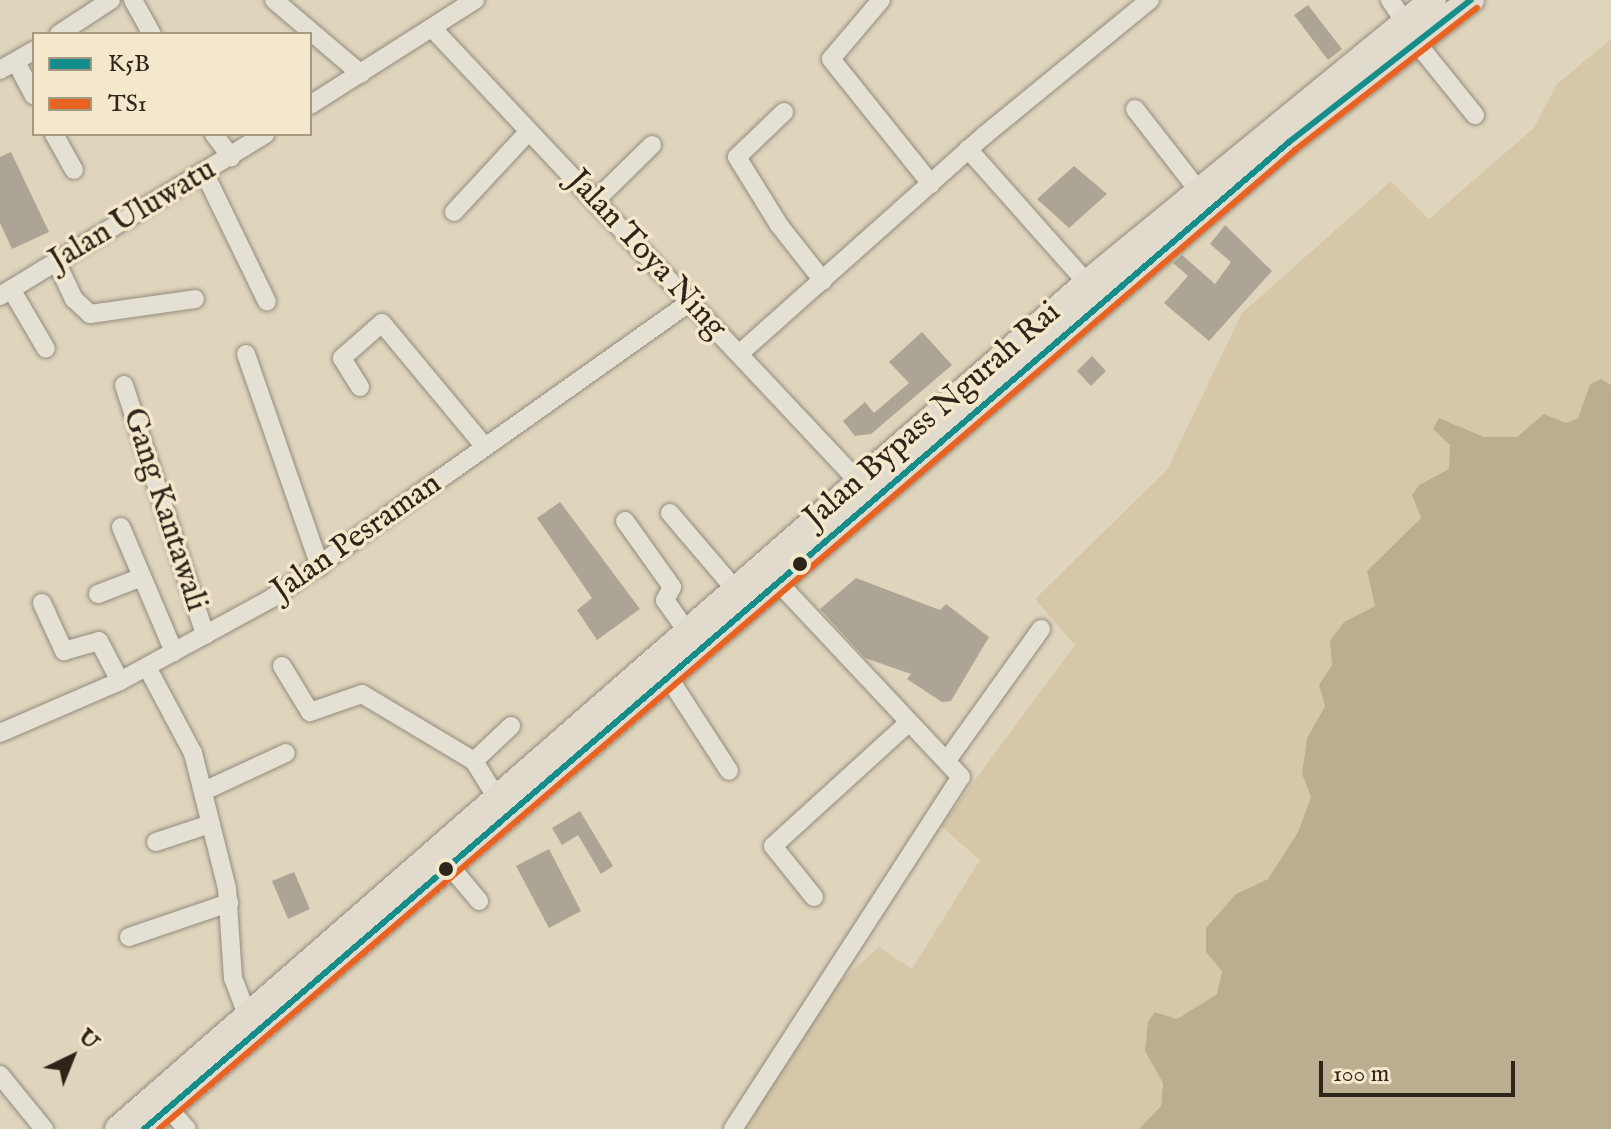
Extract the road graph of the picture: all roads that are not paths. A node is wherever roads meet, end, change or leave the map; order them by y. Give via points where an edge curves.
1 (111, 0) edge
2 (133, 0) edge
3 (274, 0) edge
4 (475, 0) edge
5 (881, 0) edge
6 (1150, 0) edge
7 (1433, 0) edge
8 (1471, 0) edge
9 (1404, 21) edge
10 (434, 30) junction
11 (62, 32) edge
12 (151, 32) edge
13 (312, 32) edge
14 (312, 32) edge
15 (32, 51) edge
16 (8, 66) edge
17 (361, 74) junction
18 (32, 94) edge
19 (312, 104) edge
20 (1135, 109) dead end
21 (784, 112) dead end
22 (1475, 115) dead end
23 (529, 131) junction
24 (55, 136) edge
25 (215, 136) edge
26 (262, 136) edge
27 (652, 145) dead end
28 (968, 149) junction
29 (231, 157) junction
30 (74, 170) dead end
31 (204, 172) junction
32 (931, 184) junction
33 (1198, 190) junction
34 (595, 201) junction
35 (454, 212) dead end
36 (57, 263) junction
37 (823, 281) junction
38 (1087, 283) junction
39 (6, 292) edge
40 (195, 299) dead end
41 (267, 302) dead end
42 (690, 302) junction
43 (46, 349) dead end
44 (246, 354) dead end
45 (739, 354) junction
46 (124, 385) dead end
47 (360, 387) dead end
48 (485, 447) junction
49 (865, 490) junction
50 (670, 513) dead end
51 (625, 521) dead end
52 (121, 527) dead end
53 (320, 566) junction
54 (142, 577) junction
55 (777, 581) junction
56 (734, 588) junction
57 (98, 594) dead end
58 (42, 603) dead end
59 (1041, 629) dead end
60 (686, 630) junction
61 (205, 635) junction
62 (174, 652) junction
63 (282, 666) dead end
64 (147, 667) junction
65 (667, 675) junction
66 (120, 681) junction
67 (907, 724) junction
68 (511, 726) dead end
69 (0, 733) edge
70 (286, 753) dead end
71 (948, 759) junction
72 (474, 761) junction
73 (729, 771) dead end
74 (204, 791) junction
75 (497, 798) junction
76 (210, 824) junction
77 (156, 842) dead end
78 (449, 865) junction
79 (814, 897) dead end
80 (479, 901) dead end
81 (229, 903) junction
82 (362, 926) junction
83 (129, 937) dead end
84 (328, 955) junction
85 (247, 1014) junction
86 (0, 1075) edge
87 (168, 1108) junction
88 (44, 1129) edge
89 (118, 1129) edge
90 (144, 1129) edge
91 (187, 1129) edge
92 (733, 1129) edge

1 - 11 street
2 - 12 street
3 - 14 street
4 - 10 street
5 - 32 street via 831,59
6 - 28 street
7 - 9 highway, Jalan Bypass Ngurah Rai
8 - 9 highway, Jalan Bypass Ngurah Rai
9 - 22 street
9 - 33 highway, Jalan Bypass Ngurah Rai
9 - 49 highway, Jalan Bypass Ngurah Rai via 1289,142
10 - 17 street
10 - 23 street, Jalan Toya Ning
13 - 17 street
15 - 16 street
16 - 18 street
17 - 19 street
20 - 33 street
21 - 37 street via 737,157
23 - 34 street, Jalan Toya Ning
23 - 35 street
24 - 30 street
25 - 29 street
26 - 29 street, Jalan Uluwatu
27 - 34 street
28 - 32 street
28 - 38 street
29 - 31 street, Jalan Uluwatu
31 - 36 street, Jalan Uluwatu
31 - 41 street
32 - 37 street
33 - 38 highway, Jalan Bypass Ngurah Rai
34 - 42 street, Jalan Toya Ning
36 - 39 street, Jalan Uluwatu
36 - 40 street via 74,299 90,314
37 - 45 street
38 - 49 highway, Jalan Bypass Ngurah Rai
39 - 43 street
42 - 45 street, Jalan Toya Ning
42 - 48 street, Jalan Pesraman
44 - 53 street
45 - 49 street, Jalan Toya Ning
46 - 61 street, Gang Kantawali
47 - 48 street via 342,358 382,323
48 - 53 street, Jalan Pesraman
49 - 55 highway, Jalan Bypass Ngurah Rai
49 - 56 highway, Jalan Bypass Ngurah Rai
50 - 56 street
51 - 60 street via 672,587 665,601
52 - 54 street
53 - 61 street, Jalan Pesraman
54 - 57 street
54 - 62 street
55 - 65 highway, Jalan Bypass Ngurah Rai
55 - 67 street
56 - 60 highway, Jalan Bypass Ngurah Rai
58 - 66 street via 64,651 99,641
59 - 71 street
60 - 75 highway, Jalan Bypass Ngurah Rai
61 - 62 street, Jalan Pesraman
62 - 64 street, Jalan Pesraman
63 - 72 street via 310,712 362,694
64 - 66 street, Jalan Pesraman
64 - 74 street via 184,731
65 - 73 street
65 - 78 highway, Jalan Bypass Ngurah Rai
66 - 69 street, Jalan Pesraman
67 - 71 street
67 - 79 street via 773,846
68 - 72 street
70 - 74 street
71 - 92 street via 961,774 955,793 814,995
72 - 75 street
74 - 76 street
75 - 82 highway, Jalan Bypass Ngurah Rai
76 - 77 street
76 - 81 street
78 - 80 street
78 - 82 highway, Jalan Bypass Ngurah Rai
81 - 83 street
81 - 85 street via 233,978
82 - 84 highway, Jalan Bypass Ngurah Rai
84 - 85 highway, Jalan Bypass Ngurah Rai
84 - 87 highway, Jalan Bypass Ngurah Rai
85 - 89 highway, Jalan Bypass Ngurah Rai
86 - 88 street
87 - 90 highway, Jalan Bypass Ngurah Rai
87 - 91 street

